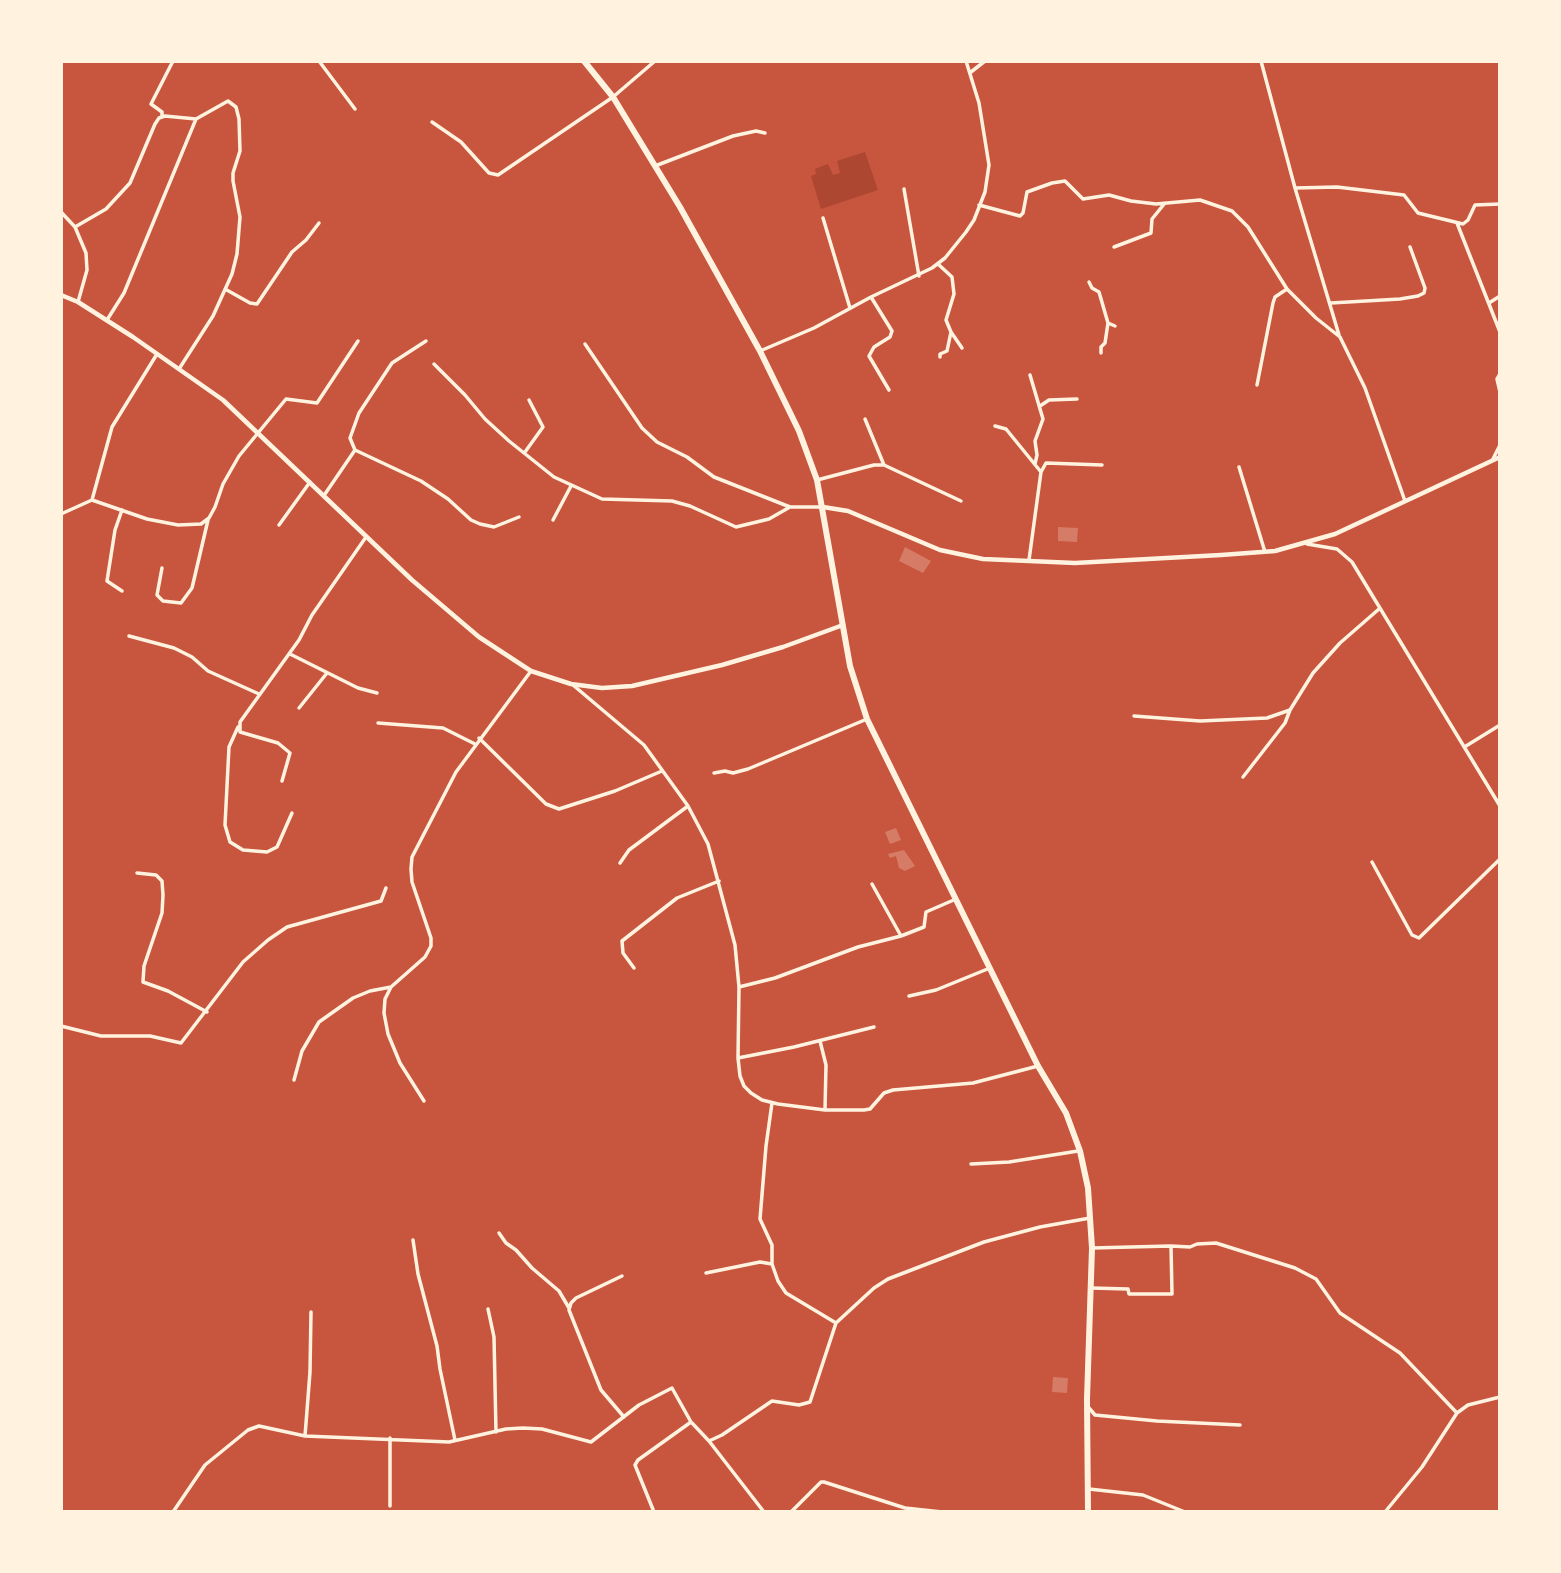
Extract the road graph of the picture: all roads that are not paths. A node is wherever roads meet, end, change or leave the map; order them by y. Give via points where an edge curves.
1 (173, 61) edge
2 (319, 61) edge
3 (584, 61) edge
4 (655, 61) edge
5 (966, 61) edge
6 (985, 61) edge
7 (1261, 61) edge
8 (971, 72) junction
9 (613, 97) junction
10 (355, 109) dead end
11 (162, 117) junction
12 (196, 120) junction
13 (432, 122) dead end
14 (765, 133) dead end
15 (655, 166) junction
16 (1295, 188) junction
17 (904, 189) dead end
18 (1165, 203) junction
19 (1500, 204) edge
20 (979, 205) junction
21 (61, 212) edge
22 (823, 218) dead end
23 (1457, 222) junction
24 (319, 223) dead end
25 (75, 227) junction
26 (1114, 247) dead end
27 (1409, 247) dead end
28 (938, 264) junction
29 (919, 276) junction
30 (1089, 282) dead end
31 (225, 289) junction
32 (1287, 289) junction
33 (61, 295) edge
34 (1500, 296) edge
35 (871, 297) junction
36 (78, 302) junction
37 (1331, 303) junction
38 (1489, 303) junction
39 (850, 308) junction
40 (107, 320) junction
41 (1108, 323) junction
42 (1115, 326) dead end
43 (950, 332) junction
44 (1500, 332) edge
45 (1340, 337) junction
46 (358, 341) dead end
47 (426, 341) dead end
48 (585, 344) dead end
49 (962, 348) dead end
50 (760, 351) junction
51 (1101, 353) dead end
52 (157, 354) junction
53 (940, 357) dead end
54 (434, 364) dead end
55 (179, 369) junction
56 (1500, 374) edge
57 (1030, 375) dead end
58 (1258, 385) dead end
59 (889, 390) dead end
60 (1500, 392) edge
61 (1077, 399) dead end
62 (529, 400) dead end
63 (1040, 406) junction
64 (865, 419) dead end
65 (995, 426) dead end
66 (259, 432) junction
67 (1500, 445) edge
68 (355, 450) junction
69 (525, 452) junction
70 (1500, 457) edge
71 (1492, 461) junction
72 (1035, 464) junction
73 (884, 465) junction
74 (1102, 465) dead end
75 (1239, 467) dead end
76 (1041, 472) junction
77 (817, 480) junction
78 (310, 482) junction
79 (571, 486) junction
80 (325, 494) junction
81 (92, 500) junction
82 (961, 501) dead end
83 (1406, 503) junction
84 (790, 507) junction
85 (823, 507) junction
86 (122, 510) junction
87 (61, 514) edge
88 (519, 517) dead end
89 (209, 518) junction
90 (553, 520) dead end
91 (279, 525) dead end
92 (366, 537) junction
93 (1307, 544) junction
94 (1265, 552) junction
95 (1029, 562) junction
96 (162, 568) dead end
97 (122, 591) dead end
98 (1379, 609) junction
99 (843, 625) junction
100 (129, 636) dead end
101 (289, 654) junction
102 (531, 671) junction
103 (327, 673) junction
104 (571, 684) junction
105 (377, 693) dead end
106 (259, 694) junction
107 (299, 708) dead end
108 (1290, 709) junction
109 (1134, 716) dead end
110 (867, 719) junction
111 (378, 723) dead end
112 (239, 725) junction
113 (1500, 725) edge
114 (479, 738) junction
115 (475, 744) junction
116 (1466, 746) junction
117 (663, 770) junction
118 (713, 773) dead end
119 (1243, 777) dead end
120 (282, 781) dead end
121 (1498, 799) edge
122 (688, 806) junction
123 (1500, 806) edge
124 (292, 813) dead end
125 (1500, 859) edge
126 (1372, 862) dead end
127 (620, 863) dead end
128 (137, 873) dead end
129 (719, 881) junction
130 (872, 884) dead end
131 (386, 888) dead end
132 (957, 899) junction
133 (901, 936) junction
134 (634, 968) dead end
135 (990, 968) junction
136 (391, 987) junction
137 (739, 988) junction
138 (909, 996) dead end
139 (207, 1012) junction
140 (61, 1026) edge
141 (874, 1027) dead end
142 (820, 1041) junction
143 (738, 1058) junction
144 (1038, 1066) junction
145 (294, 1080) dead end
146 (424, 1101) dead end
147 (772, 1103) junction
148 (825, 1110) junction
149 (1080, 1151) junction
150 (971, 1164) dead end
151 (1090, 1218) junction
152 (499, 1233) dead end
153 (413, 1240) dead end
154 (1171, 1246) junction
155 (1092, 1248) junction
156 (772, 1264) junction
157 (706, 1273) dead end
158 (622, 1276) dead end
159 (1091, 1288) junction
160 (488, 1309) dead end
161 (569, 1310) junction
162 (311, 1312) dead end
163 (836, 1323) junction
164 (1500, 1397) edge
165 (1087, 1407) junction
166 (1457, 1413) junction
167 (624, 1417) junction
168 (691, 1422) junction
169 (1240, 1425) dead end
170 (496, 1432) junction
171 (305, 1436) junction
172 (390, 1438) junction
173 (455, 1440) junction
174 (709, 1441) junction
175 (1087, 1489) junction
176 (390, 1506) dead end
177 (173, 1512) edge
178 (654, 1512) edge
179 (764, 1512) edge
180 (791, 1512) edge
181 (942, 1512) edge
182 (1088, 1512) edge
183 (1185, 1512) edge
184 (1385, 1512) edge

1 - 11 street via 151,104
2 - 10 street
3 - 9 main road
4 - 9 street
5 - 8 street
6 - 8 street
7 - 16 street
8 - 20 street via 989,165
9 - 13 street via 498,175 489,173 461,142
9 - 15 main road
11 - 12 street
11 - 25 street via 130,183 106,209
12 - 31 street via 228,102 236,107 239,120 240,152 233,181 240,216 237,254
12 - 40 street via 124,293
14 - 15 street via 733,135
15 - 50 main road
16 - 23 street via 1337,187 1404,195 1418,213
16 - 37 street
17 - 29 street
18 - 20 street via 1109,195 1083,199 1065,181 1027,192 1020,216
18 - 26 street via 1152,219 1152,233
18 - 32 street via 1200,200 1232,211 1248,227
19 - 23 street via 1475,205 1467,222
20 - 28 street via 966,232
21 - 25 street
22 - 39 street
23 - 38 street
24 - 31 street via 292,252 257,304
25 - 36 street via 88,262
27 - 37 street via 1424,293
28 - 29 street
28 - 43 street via 952,277 954,294 946,320
29 - 35 street
30 - 41 street via 1099,292
31 - 55 street
32 - 45 street
32 - 58 street via 1273,303
33 - 36 street
34 - 38 street
35 - 39 street
35 - 59 street via 892,331 869,356
36 - 40 street
37 - 45 street
38 - 44 street
39 - 50 street
40 - 52 street
41 - 42 street
41 - 51 street
43 - 49 street
43 - 53 street via 947,351
45 - 83 street via 1365,388
46 - 66 street via 317,403 286,399
47 - 68 street via 392,363 359,413 350,438
48 - 84 street via 646,433 657,442 714,477
50 - 77 main road
52 - 55 street
52 - 81 street via 112,427
54 - 69 street via 494,428
55 - 66 street
56 - 60 street
57 - 63 street
61 - 63 street via 1049,400
62 - 69 street via 543,427
63 - 72 street via 1043,419 1035,441
64 - 73 street
65 - 72 street via 1006,429
66 - 78 street
66 - 89 street via 239,456
67 - 71 street
68 - 80 street
68 - 88 street via 421,481 480,524 494,527
69 - 79 street
70 - 71 street
71 - 83 street
72 - 76 street
73 - 77 street
73 - 82 street
74 - 76 street via 1046,463
75 - 94 street
76 - 95 street
77 - 85 main road
78 - 80 street
78 - 91 street
79 - 84 street via 602,499 672,501 736,527 769,519
79 - 90 street
80 - 92 street
81 - 86 street
81 - 87 street
83 - 93 street
84 - 85 street
85 - 95 street via 848,511 940,550
85 - 99 main road
86 - 89 street via 178,525 193,526
86 - 97 street via 107,581
89 - 96 street via 192,588 181,603 157,596
92 - 101 street
92 - 102 street via 479,637
93 - 94 street
93 - 98 street via 1346,555
94 - 95 street
98 - 108 street via 1313,673
98 - 116 street
99 - 104 street via 759,654 632,687
99 - 110 main road
100 - 106 street via 174,648 208,671
101 - 103 street
101 - 106 street
102 - 104 street
102 - 114 street
103 - 105 street
103 - 107 street
104 - 117 street via 644,745
106 - 112 street
108 - 109 street via 1267,718 1199,721
108 - 119 street via 1285,723
110 - 118 street via 748,769
110 - 132 main road
111 - 115 street via 443,729
112 - 120 street via 240,732 278,743 290,753
112 - 124 street via 229,747 225,825 230,842 243,850 267,852 276,847
113 - 116 street
114 - 115 street
114 - 117 street via 546,804 559,809
115 - 136 street via 412,857 412,882 431,946
116 - 121 street
117 - 122 street
121 - 123 street
122 - 127 street via 629,850
122 - 129 street via 708,844
125 - 126 street via 1419,938 1412,935
128 - 139 street via 156,875 162,881 163,895 143,982
129 - 134 street via 677,898 622,941 623,953
129 - 137 street via 735,945
130 - 133 street
131 - 139 street via 382,901 287,928 268,940 243,962
132 - 133 street via 932,908 926,912 924,927
132 - 135 main road
133 - 137 street
135 - 138 street
135 - 144 main road
136 - 145 street via 353,998 318,1022 302,1051
136 - 146 street via 384,1013 388,1034
137 - 143 street
139 - 140 street via 181,1044 150,1036 102,1036
141 - 142 street
142 - 143 street
142 - 148 street via 826,1065
143 - 147 street via 744,1086
144 - 148 street via 973,1083 893,1090 870,1109
144 - 149 main road via 1066,1113
147 - 148 street
147 - 156 street via 760,1219 772,1245
149 - 150 street
149 - 151 main road
151 - 155 main road
151 - 163 street via 984,1242 888,1279
152 - 161 street via 559,1291
153 - 173 street
154 - 155 street
154 - 159 street via 1172,1294
154 - 166 street via 1226,1245 1316,1279 1340,1313 1400,1353
155 - 159 main road
156 - 157 street via 760,1262
156 - 163 street via 786,1293
158 - 161 street via 576,1298
159 - 165 main road
160 - 170 street via 494,1337
161 - 167 street via 601,1390
162 - 171 street
163 - 174 street via 810,1402 772,1401
164 - 166 street via 1468,1405
165 - 169 street via 1095,1415
165 - 175 main road
166 - 184 street
167 - 168 street via 672,1388
167 - 170 street via 591,1442 542,1429
168 - 174 street
168 - 178 street via 636,1462
170 - 173 street
171 - 172 street
171 - 177 street via 259,1426 247,1430 205,1465
172 - 173 street
172 - 176 street
174 - 179 street
175 - 182 main road
175 - 183 street via 1143,1495
180 - 181 street via 821,1482 905,1508

